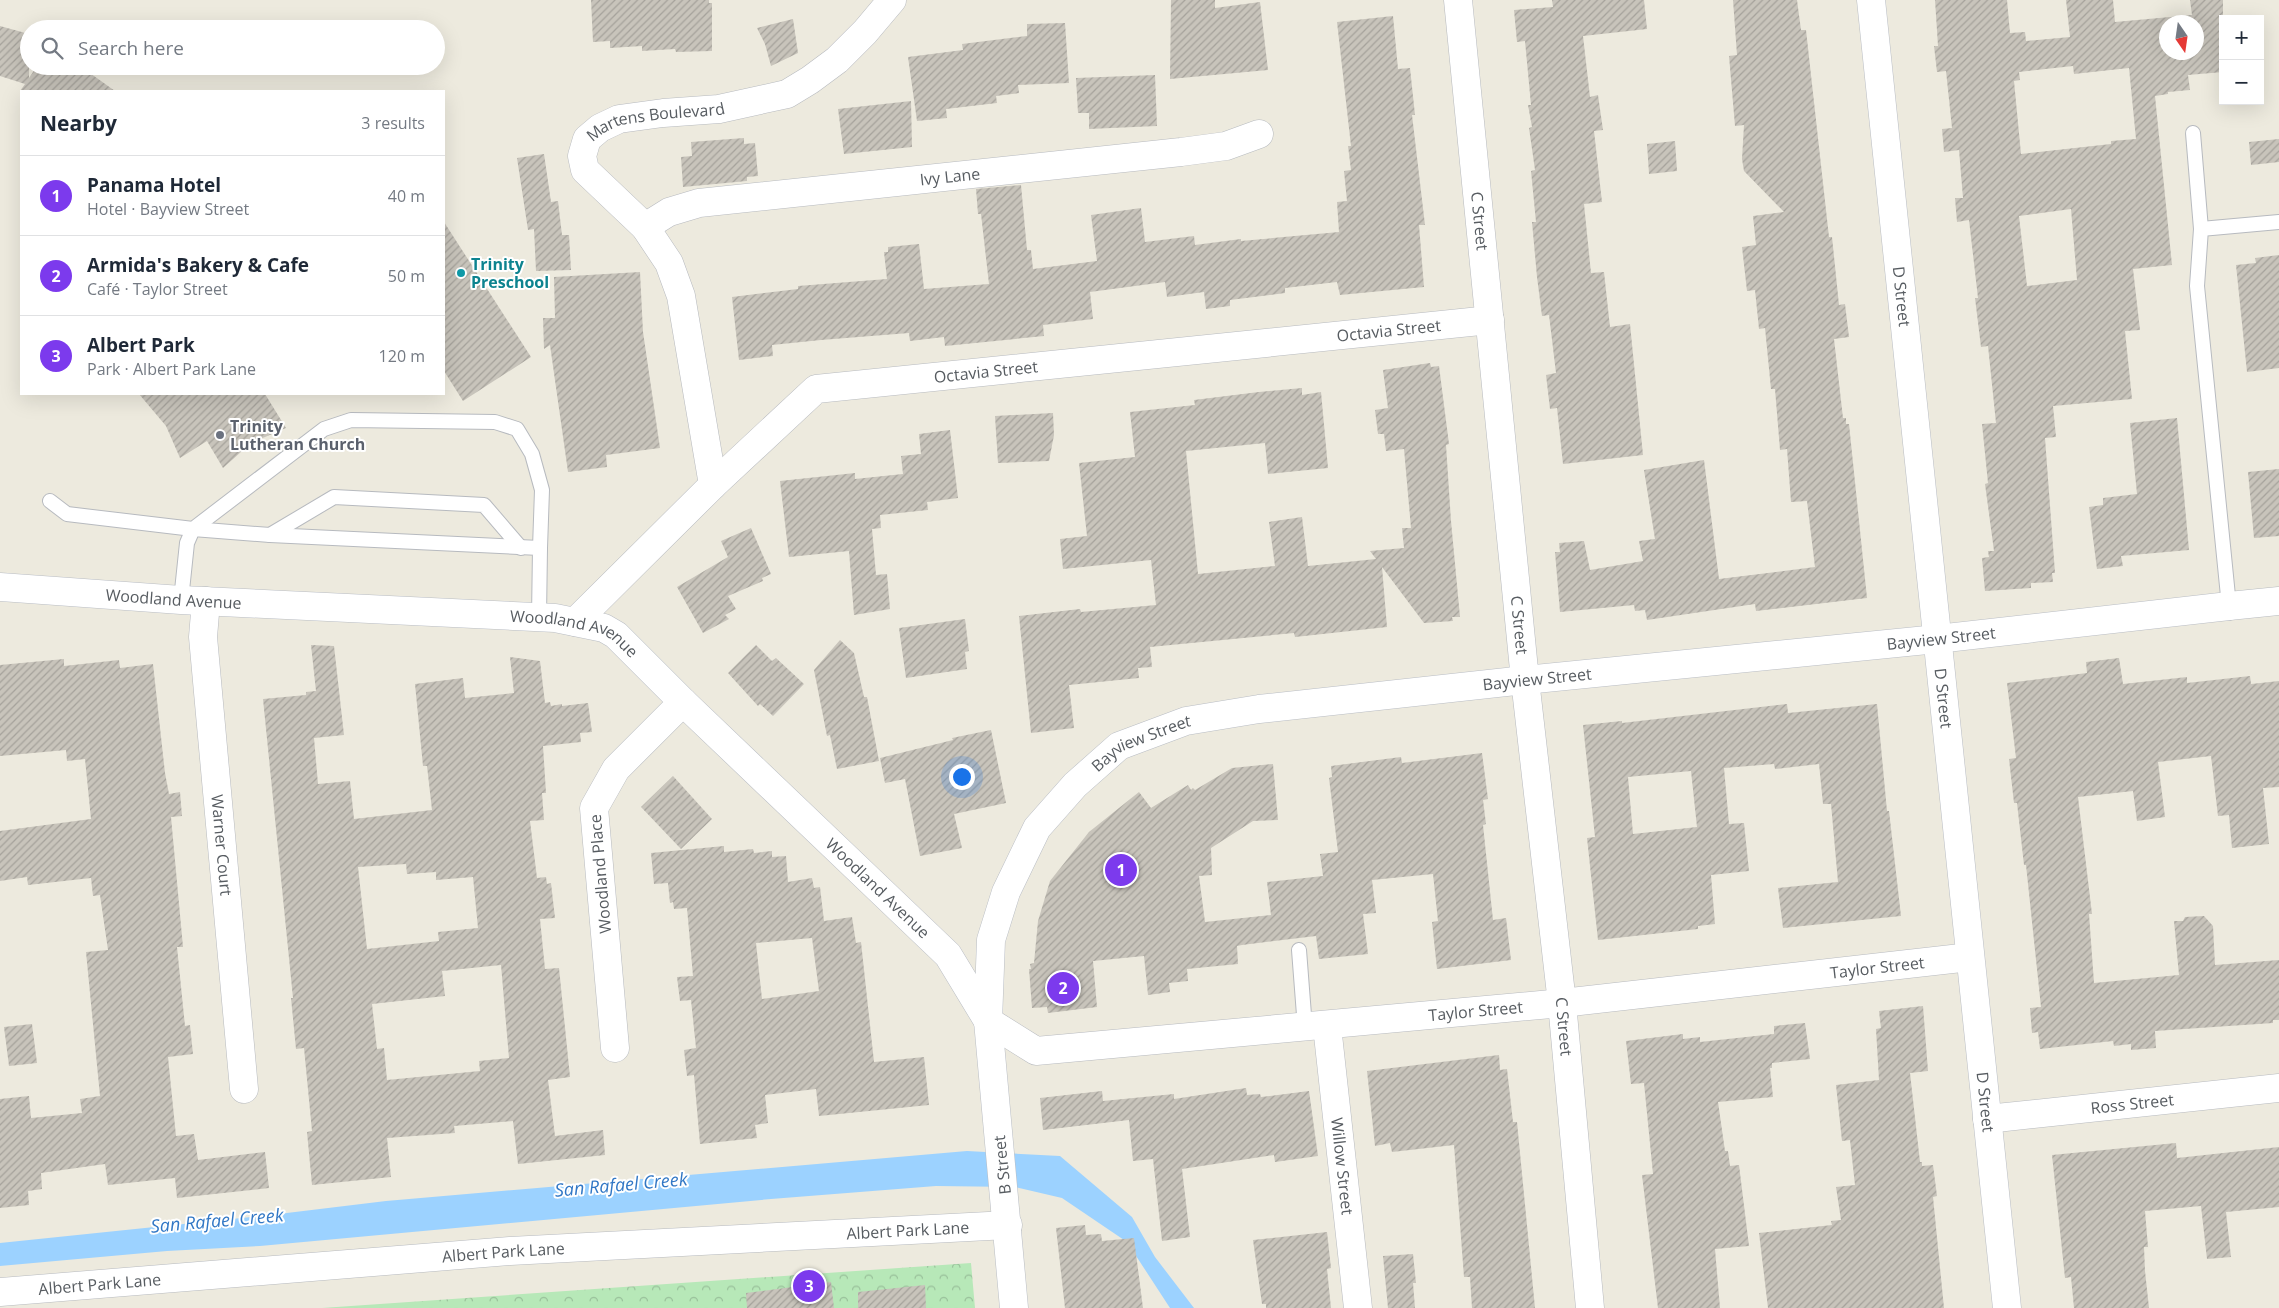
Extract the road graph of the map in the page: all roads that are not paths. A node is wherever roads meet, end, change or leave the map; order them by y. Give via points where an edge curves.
1 (892, 0) edge
2 (1458, 0) edge
3 (1871, 0) edge
4 (2193, 132) dead end
5 (1259, 134) dead end
6 (2279, 222) edge
7 (645, 227) junction
8 (2201, 229) junction
9 (1490, 320) junction
10 (713, 485) junction
11 (50, 501) dead end
12 (193, 530) junction
13 (270, 535) junction
14 (521, 548) junction
15 (540, 548) junction
16 (0, 587) edge
17 (194, 600) junction
18 (2279, 601) edge
19 (2229, 606) junction
20 (539, 617) junction
21 (575, 622) junction
22 (1937, 639) junction
23 (1525, 680) junction
24 (683, 702) junction
25 (1299, 950) dead end
26 (1970, 958) junction
27 (1562, 1003) junction
28 (988, 1021) junction
29 (1316, 1027) junction
30 (615, 1048) dead end
31 (2279, 1088) edge
32 (244, 1089) dead end
33 (1987, 1120) junction
34 (1008, 1225) junction
35 (0, 1292) edge
36 (1014, 1308) edge
37 (1358, 1308) edge
38 (1590, 1308) edge
39 (2007, 1308) edge

1 - 7 street, Martens Boulevard via 837,60 787,94 718,109 619,119 587,139 582,156 585,170
2 - 9 street, C Street
3 - 22 street, D Street
4 - 8 lane
5 - 7 street, Ivy Lane via 1226,146 1181,152 699,203 669,212
6 - 8 lane
7 - 10 street, Martens Boulevard via 669,263 681,296
8 - 19 lane via 2197,286
9 - 10 street, Octavia Street via 816,389
9 - 23 street, C Street
10 - 21 street, Octavia Street
11 - 12 lane via 67,514
12 - 13 lane
12 - 15 lane via 324,429 351,420 495,422 517,428 532,454 542,490
12 - 17 lane via 187,544
13 - 14 lane
13 - 14 lane via 334,497 484,505
14 - 15 lane
15 - 20 lane
16 - 17 street, Woodland Avenue
17 - 20 street, Woodland Avenue
17 - 32 street, Warner Court via 203,637
18 - 19 street, Bayview Street
19 - 22 street, Bayview Street
20 - 21 street, Woodland Avenue
21 - 24 street, Woodland Avenue via 604,628 616,635
22 - 23 street, Bayview Street
22 - 26 street, D Street
23 - 27 street, C Street
23 - 28 street, Bayview Street via 1259,709 1186,722 1119,746 1075,785 1037,828 1006,892 991,940
24 - 28 street, Woodland Avenue via 948,955
24 - 30 street, Woodland Place via 616,769 594,808
25 - 29 lane
26 - 27 street, Taylor Street
26 - 33 street, D Street
27 - 29 street, Taylor Street
27 - 38 street, C Street
28 - 29 street, Taylor Street via 1036,1051
28 - 34 street, B Street
29 - 37 street, Willow Street
31 - 33 street, Ross Street
33 - 39 street, D Street
34 - 35 street, Albert Park Lane via 510,1251
34 - 36 street, B Street

